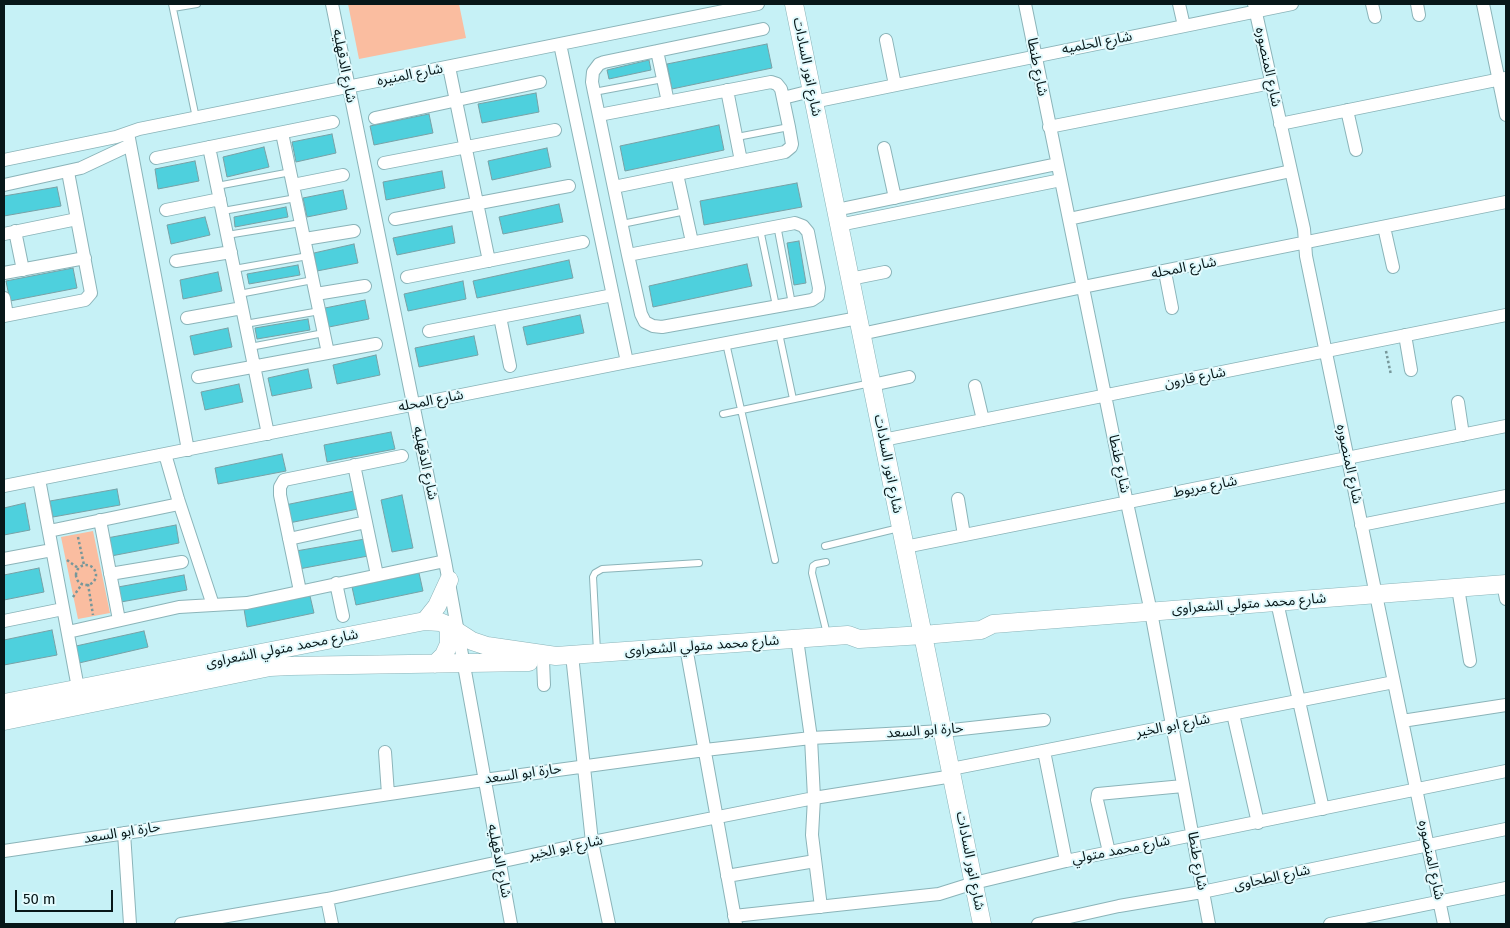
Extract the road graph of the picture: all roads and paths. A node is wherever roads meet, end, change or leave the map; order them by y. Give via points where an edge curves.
1 (197, 4) edge
2 (332, 4) edge
3 (758, 4) edge
4 (794, 4) edge
5 (1025, 4) edge
6 (1179, 4) edge
7 (1292, 4) edge
8 (1372, 4) edge
9 (1483, 4) edge
10 (173, 6) edge
11 (1255, 7) edge
12 (1375, 17) dead end
13 (1184, 26) junction
14 (763, 29) dead end
15 (886, 40) dead end
16 (560, 44) junction
17 (657, 51) junction
18 (1035, 56) junction
19 (449, 67) junction
20 (663, 79) junction
21 (1503, 79) edge
22 (540, 82) dead end
23 (1271, 83) junction
24 (895, 85) junction
25 (348, 87) junction
26 (727, 90) junction
27 (594, 92) junction
28 (812, 97) junction
29 (783, 98) junction
30 (456, 100) junction
31 (668, 102) junction
32 (1347, 110) junction
33 (599, 115) junction
34 (1506, 115) edge
35 (196, 118) junction
36 (375, 118) dead end
37 (333, 122) dead end
38 (1280, 124) junction
39 (789, 127) junction
40 (1049, 127) junction
41 (555, 130) dead end
42 (282, 133) junction
43 (737, 137) junction
44 (129, 139) junction
45 (210, 147) junction
46 (466, 147) junction
47 (884, 148) dead end
48 (1356, 150) dead end
49 (156, 158) dead end
50 (4, 160) edge
51 (742, 161) junction
52 (384, 163) dead end
53 (1057, 164) junction
54 (1291, 171) junction
55 (68, 172) junction
56 (290, 172) junction
57 (677, 174) junction
58 (343, 175) dead end
59 (1061, 180) junction
60 (4, 185) edge
61 (293, 185) junction
62 (217, 186) junction
63 (569, 186) dead end
64 (614, 187) junction
65 (296, 198) junction
66 (895, 198) junction
67 (1506, 202) edge
68 (477, 203) junction
69 (221, 205) junction
70 (166, 210) dead end
71 (686, 212) junction
72 (838, 218) junction
73 (77, 219) junction
74 (395, 219) dead end
75 (1069, 219) junction
76 (301, 223) junction
77 (777, 225) junction
78 (1384, 227) junction
79 (760, 228) junction
80 (354, 230) dead end
81 (623, 230) junction
82 (9, 233) edge
83 (227, 235) junction
84 (304, 239) junction
85 (601, 240) junction
86 (584, 242) dead end
87 (692, 242) junction
88 (1305, 243) junction
89 (231, 252) junction
90 (628, 255) junction
91 (308, 256) junction
92 (85, 258) junction
93 (489, 261) junction
94 (176, 262) dead end
95 (1394, 267) dead end
96 (234, 269) junction
97 (23, 270) junction
98 (885, 272) dead end
99 (1165, 272) junction
100 (4, 273) edge
101 (407, 277) dead end
102 (850, 278) junction
103 (313, 280) junction
104 (365, 286) dead end
105 (1083, 287) junction
106 (239, 294) junction
107 (316, 294) junction
108 (613, 294) junction
109 (4, 298) edge
110 (792, 304) junction
111 (776, 306) junction
112 (242, 308) junction
113 (1172, 308) dead end
114 (320, 311) junction
115 (1506, 314) edge
116 (5, 315) edge
117 (500, 317) junction
118 (187, 318) dead end
119 (245, 324) junction
120 (860, 326) junction
121 (429, 331) dead end
122 (324, 333) junction
123 (779, 333) junction
124 (1405, 336) junction
125 (1384, 340) junction
126 (726, 343) junction
127 (376, 344) dead end
128 (250, 347) junction
129 (1326, 352) junction
130 (328, 353) junction
131 (627, 362) junction
132 (510, 366) dead end
133 (254, 367) junction
134 (1410, 370) dead end
135 (1391, 375) dead end
136 (198, 377) dead end
137 (909, 377) dead end
138 (872, 384) junction
139 (975, 386) dead end
140 (1105, 396) junction
141 (793, 399) junction
142 (1458, 402) dead end
143 (413, 405) junction
144 (741, 410) junction
145 (723, 414) dead end
146 (984, 420) junction
147 (1506, 426) edge
148 (268, 434) junction
149 (1463, 435) junction
150 (883, 440) junction
151 (188, 450) junction
152 (165, 454) junction
153 (402, 456) dead end
154 (1347, 459) junction
155 (354, 465) junction
156 (39, 479) junction
157 (4, 486) edge
158 (1506, 496) edge
159 (958, 499) dead end
160 (1127, 503) junction
161 (179, 504) junction
162 (100, 520) junction
163 (366, 522) junction
164 (76, 525) junction
165 (1361, 525) junction
166 (901, 528) junction
167 (49, 531) junction
168 (964, 535) junction
169 (289, 539) junction
170 (825, 546) dead end
171 (904, 548) junction
172 (52, 550) junction
173 (4, 559) edge
174 (775, 560) dead end
175 (445, 561) junction
176 (182, 562) dead end
177 (826, 562) dead end
178 (699, 563) dead end
179 (84, 565) junction
180 (110, 574) junction
181 (377, 575) junction
182 (449, 580) junction
183 (88, 584) junction
184 (336, 584) junction
185 (1458, 588) junction
186 (1505, 589) edge
187 (300, 591) junction
188 (1375, 594) junction
189 (1277, 602) junction
190 (214, 606) junction
191 (63, 609) junction
192 (1151, 612) junction
193 (343, 616) dead end
194 (119, 620) junction
195 (4, 621) edge
196 (424, 621) junction
197 (95, 626) junction
198 (453, 629) junction
199 (922, 629) junction
200 (68, 632) junction
201 (828, 637) junction
202 (797, 639) junction
203 (328, 640) junction
204 (686, 647) junction
205 (597, 653) junction
206 (557, 657) junction
207 (1470, 661) dead end
208 (465, 663) junction
209 (435, 664) junction
210 (332, 665) junction
211 (1394, 682) junction
212 (544, 686) dead end
213 (78, 688) junction
214 (1298, 701) junction
215 (4, 703) edge
216 (1506, 705) edge
217 (1233, 714) junction
218 (1044, 720) dead end
219 (4, 721) edge
220 (1402, 721) junction
221 (1172, 726) junction
222 (943, 732) junction
223 (811, 738) junction
224 (705, 750) junction
225 (1044, 751) junction
226 (385, 752) dead end
227 (584, 766) junction
228 (1506, 772) edge
229 (952, 773) junction
230 (484, 780) junction
231 (1183, 786) junction
232 (1417, 790) junction
233 (388, 794) junction
234 (814, 798) junction
235 (1322, 809) junction
236 (717, 817) junction
237 (1258, 823) junction
238 (1506, 829) edge
239 (124, 833) junction
240 (1192, 836) junction
241 (592, 842) junction
242 (1428, 845) junction
243 (4, 851) edge
244 (1109, 852) junction
245 (816, 861) junction
246 (1066, 861) junction
247 (499, 862) junction
248 (727, 876) junction
249 (974, 883) junction
250 (1506, 888) edge
251 (1202, 892) junction
252 (327, 899) junction
253 (1440, 902) junction
254 (821, 907) junction
255 (224, 920) edge
256 (735, 920) edge
257 (130, 924) edge
258 (181, 924) edge
259 (332, 924) edge
260 (511, 924) edge
261 (609, 924) edge
262 (982, 924) edge
263 (1038, 924) edge
264 (1209, 924) edge
265 (1330, 924) edge
266 (1444, 924) edge

1 - 10 lane
2 - 25 street, شارع الدقهليه
3 - 16 street, شارع المنيره
4 - 28 street, شارع انور السادات
5 - 18 street, شارع طنطا
6 - 13 street
7 - 11 street, شارع الحلميه
8 - 12 street
9 - 21 street
10 - 35 lane
11 - 13 street, شارع الحلميه
11 - 23 street, شارع المنصوره
13 - 18 street, شارع الحلميه
14 - 17 street
15 - 24 street
16 - 19 street, شارع المنيره
16 - 85 street
17 - 20 street
17 - 27 street via 599,64 592,77
18 - 24 street, شارع الحلميه
18 - 40 street, شارع طنطا
19 - 25 street, شارع المنيره
19 - 30 street
20 - 27 lane
20 - 31 street
21 - 32 street
21 - 34 street
22 - 30 street
23 - 38 street, شارع المنصوره
23 - 40 street
24 - 28 street, شارع الحلميه
25 - 35 street, شارع المنيره
25 - 143 street, شارع الدقهليه
26 - 29 street via 771,82 779,86
26 - 31 street
26 - 43 street
27 - 33 street
28 - 29 street, شارع الحلميه
28 - 72 street, شارع انور السادات
29 - 39 street
30 - 36 street
30 - 46 street
31 - 33 street
32 - 38 street
32 - 48 street
33 - 64 street
35 - 44 street, شارع المنيره via 139,129
37 - 42 street
38 - 54 street, شارع المنصوره
39 - 43 lane
39 - 51 street via 792,144 788,150
40 - 53 street, شارع طنطا
41 - 46 street
42 - 45 street
42 - 56 street
43 - 51 street
44 - 50 street, شارع المنيره via 116,137
44 - 55 street via 88,165
44 - 151 street
45 - 49 street
45 - 62 street
46 - 52 street
46 - 68 street
47 - 66 street
51 - 57 street
53 - 59 street, شارع طنطا
53 - 66 street
54 - 75 street
54 - 88 street, شارع المنصوره
55 - 60 street
55 - 73 street
56 - 61 street
56 - 62 lane
57 - 64 street
57 - 71 street
58 - 61 street
59 - 72 street
59 - 75 street, شارع طنطا
61 - 65 street
62 - 69 street
63 - 68 street
64 - 81 street
65 - 69 lane
65 - 76 street
66 - 72 street
67 - 78 street, شارع المحله
68 - 74 street
68 - 93 street
69 - 70 street
69 - 83 street
71 - 81 lane
71 - 87 street
72 - 102 street, شارع انور السادات
73 - 82 street
73 - 92 street
75 - 105 street, شارع طنطا
76 - 83 lane
76 - 84 street
77 - 79 street
77 - 110 lane
77 - 110 street via 796,222 806,229 819,288 814,299
78 - 88 street, شارع المحله
78 - 95 street
79 - 87 street
79 - 111 lane
80 - 84 street
81 - 85 street
81 - 90 street
82 - 97 street
83 - 89 street
84 - 91 street
85 - 108 street
86 - 93 street
87 - 90 street
88 - 99 street, شارع المحله
88 - 129 street, شارع المنصوره
89 - 94 street
89 - 96 street
90 - 111 street via 641,314 645,322 653,326 662,328
91 - 96 lane
91 - 103 street
92 - 97 street
92 - 116 street via 91,290 85,300
93 - 101 street
96 - 106 street
97 - 100 street
98 - 102 street
99 - 105 street, شارع المحله
99 - 113 street
102 - 120 street, شارع انور السادات
103 - 106 lane
103 - 107 street
104 - 107 street
105 - 120 street, شارع المحله
105 - 140 street, شارع طنطا
106 - 112 street
107 - 114 street
108 - 117 street
108 - 131 street
109 - 116 street
110 - 111 street
112 - 118 street
112 - 119 street
114 - 119 lane
114 - 122 street
115 - 124 street, شارع قارون
117 - 121 street
117 - 132 street
119 - 128 street
120 - 123 street, شارع المحله
120 - 138 street, شارع انور السادات
122 - 128 lane
122 - 130 street
123 - 126 street, شارع المحله
123 - 141 lane
124 - 125 street, شارع قارون
124 - 134 street
125 - 129 street, شارع قارون
125 - 135 path
126 - 131 street, شارع المحله
126 - 144 lane
127 - 130 street
128 - 133 street
129 - 140 street, شارع قارون
129 - 154 street, شارع المنصوره
130 - 133 street
131 - 143 street, شارع المحله
133 - 136 street
133 - 148 street
137 - 138 street
138 - 141 lane
138 - 150 street, شارع انور السادات
139 - 146 street
140 - 146 street, شارع قارون
140 - 160 street, شارع طنطا
141 - 144 lane
142 - 149 street
143 - 148 street, شارع المحله
143 - 175 street, شارع الدقهليه
144 - 145 lane
144 - 174 lane
146 - 150 street, شارع قارون
147 - 149 street, شارع مريوط
148 - 151 street, شارع المحله
149 - 154 street, شارع مريوط
150 - 166 street, شارع انور السادات
151 - 152 street, شارع المحله
152 - 156 street, شارع المحله
152 - 161 street
153 - 155 street
154 - 160 street, شارع مريوط
154 - 165 street, شارع المنصوره
155 - 163 street
155 - 169 street via 284,480 280,495
156 - 157 street, شارع المحله
156 - 167 street
158 - 165 street
159 - 168 street
160 - 168 street, شارع مريوط
160 - 192 street, شارع طنطا
161 - 162 street
161 - 190 street
162 - 164 street
162 - 180 street
163 - 169 street
163 - 181 street
164 - 167 street
164 - 179 path
165 - 188 street, شارع المنصوره
166 - 170 lane
166 - 171 street, شارع انور السادات
167 - 172 street
168 - 171 street, شارع مريوط
169 - 187 street
171 - 199 street, شارع انور السادات
172 - 173 street
172 - 191 street
175 - 181 street
175 - 182 street, شارع الدقهليه
176 - 180 street
177 - 201 lane via 813,566 812,573
178 - 205 lane via 602,569 595,573
179 - 183 path via 92,567 95,573 95,579
179 - 183 path via 78,568 76,577 79,582
180 - 194 street
181 - 184 street
182 - 196 street via 437,606
182 - 198 street, شارع الدقهليه
183 - 197 path
184 - 187 street
184 - 193 street
185 - 186 street, شارع محمد متولي الشعراوى
185 - 188 street, شارع محمد متولي الشعراوى
185 - 207 street
187 - 190 street
188 - 189 street, شارع محمد متولي الشعراوى
188 - 211 street, شارع المنصوره
189 - 192 street, شارع محمد متولي الشعراوى
189 - 214 street
190 - 194 street via 179,607
191 - 195 street
191 - 200 street
192 - 199 street, شارع محمد متولي الشعراوى via 993,624 981,630
192 - 221 street, شارع طنطا
194 - 197 street
196 - 198 street, شارع محمد متولي الشعراوى
196 - 203 street, شارع محمد متولي الشعراوى
197 - 200 street
198 - 206 street, شارع محمد متولي الشعراوى via 487,646
198 - 208 street, شارع الدقهليه
198 - 209 street via 449,631 449,644 444,655
199 - 201 street, شارع محمد متولي الشعراوى via 862,639 848,635
199 - 222 street, شارع انور السادات
200 - 213 street
201 - 202 street, شارع محمد متولي الشعراوى
202 - 204 street, شارع محمد متولي الشعراوى
202 - 223 street
203 - 210 street via 324,652
203 - 213 street, شارع محمد متولي الشعراوى
204 - 205 street, شارع محمد متولي الشعراوى
204 - 224 street
205 - 206 street, شارع محمد متولي الشعراوى
206 - 208 street, شارع محمد متولي الشعراوى
206 - 212 street
206 - 227 street
208 - 209 street, شارع محمد متولي الشعراوى
208 - 230 street, شارع الدقهليه
209 - 210 street, شارع محمد متولي الشعراوى
210 - 219 street, شارع محمد متولي الشعراوى via 261,669
211 - 214 street, شارع ابو الخير
211 - 220 street, شارع المنصوره
213 - 215 street, شارع محمد متولي الشعراوى
214 - 217 street, شارع ابو الخير
214 - 235 street
216 - 220 street
217 - 221 street, شارع ابو الخير
217 - 237 street
218 - 222 street, حارة ابو السعد
220 - 232 street, شارع المنصوره
221 - 225 street, شارع ابو الخير
221 - 231 street, شارع طنطا
222 - 223 street, حارة ابو السعد
222 - 229 street, شارع انور السادات
223 - 224 street, حارة ابو السعد
223 - 234 street
224 - 227 street, حارة ابو السعد
224 - 236 street
225 - 229 street, شارع ابو الخير
225 - 246 street
226 - 233 street
227 - 230 street, حارة ابو السعد
227 - 241 street
228 - 232 street, شارع محمد متولي
229 - 234 street, شارع ابو الخير
229 - 249 street, شارع انور السادات
230 - 233 street, حارة ابو السعد
230 - 247 street, شارع الدقهليه
231 - 240 street, شارع طنطا
231 - 244 street via 1098,794
232 - 235 street, شارع محمد متولي
232 - 242 street, شارع المنصوره
233 - 239 street, حارة ابو السعد
234 - 236 street, شارع ابو الخير
234 - 245 street via 812,835
235 - 237 street, شارع محمد متولي
236 - 241 street, شارع ابو الخير
236 - 248 street
237 - 240 street, شارع محمد متولي
238 - 242 street, شارع الطحاوى
239 - 243 street, حارة ابو السعد
239 - 257 street
240 - 244 street, شارع محمد متولي
240 - 251 street, شارع طنطا
241 - 247 street, شارع ابو الخير
241 - 261 street
242 - 251 street, شارع الطحاوى
242 - 253 street, شارع المنصوره
244 - 246 street, شارع محمد متولي
245 - 248 street
245 - 254 street
246 - 249 street, شارع محمد متولي
247 - 252 street, شارع ابو الخير
247 - 260 street, شارع الدقهليه
248 - 256 street
249 - 254 street, شارع محمد متولي via 939,894
249 - 262 street, شارع انور السادات
250 - 253 street
251 - 263 street, شارع الطحاوى
251 - 264 street, شارع طنطا
252 - 255 street, شارع ابو الخير
252 - 259 street
253 - 265 street
253 - 266 street, شارع المنصوره
254 - 256 street, شارع محمد متولي
255 - 258 street, شارع ابو الخير

